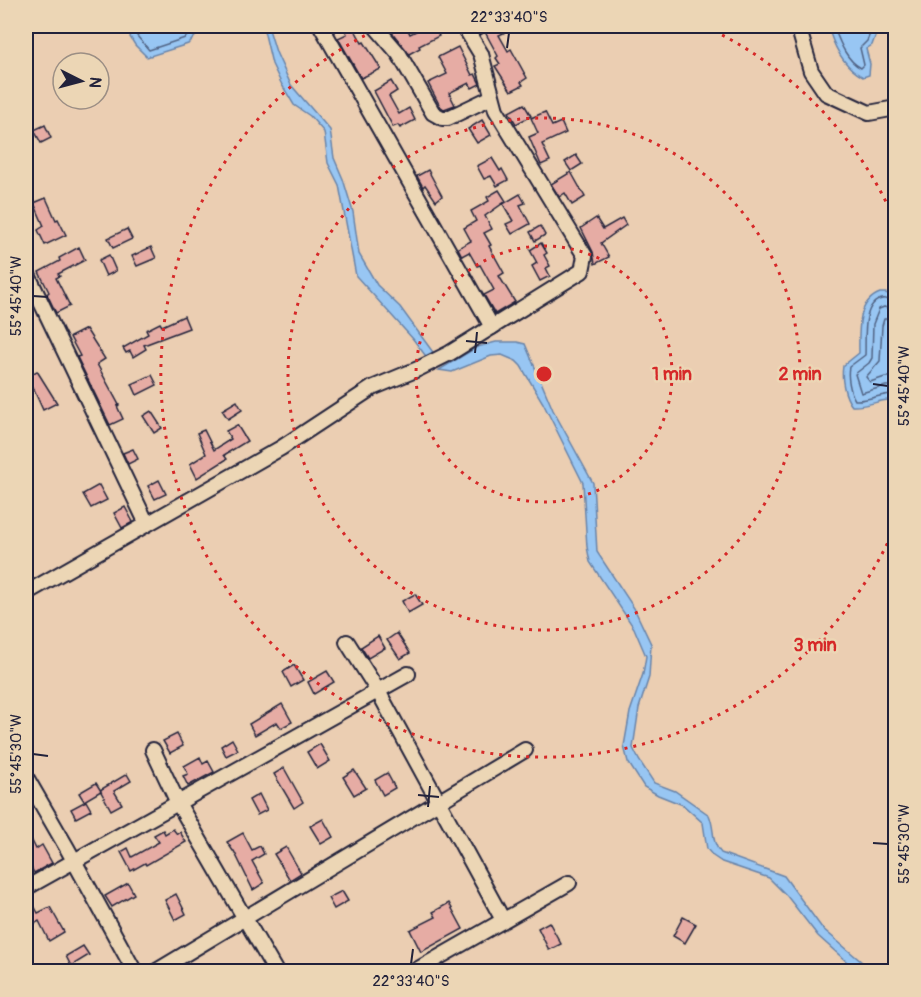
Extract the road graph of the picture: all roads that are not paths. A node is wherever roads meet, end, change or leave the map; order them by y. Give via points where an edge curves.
1 (321, 26) edge
2 (375, 26) edge
3 (464, 26) edge
4 (798, 26) edge
5 (492, 98) junction
6 (896, 108) edge
7 (26, 271) edge
8 (492, 327) junction
9 (147, 524) junction
10 (26, 593) edge
11 (347, 642) dead end
12 (408, 674) dead end
13 (378, 691) junction
14 (153, 750) dead end
15 (525, 750) dead end
16 (26, 777) edge
17 (438, 802) junction
18 (178, 803) junction
19 (74, 861) junction
20 (569, 883) dead end
21 (26, 888) edge
22 (244, 918) junction
23 (503, 920) junction
24 (135, 972) edge
25 (155, 972) edge
26 (276, 972) edge
27 (413, 972) edge

1 - 8 street
2 - 5 street via 399,54 433,113 448,118
3 - 5 street via 481,54
4 - 6 street via 811,71 826,93 869,113
5 - 8 street via 585,256 582,271
7 - 9 street
8 - 9 street via 450,353 372,388 281,448
9 - 10 street
11 - 13 street
12 - 13 street
13 - 17 street
13 - 18 street
14 - 18 street
15 - 17 street
16 - 19 street
17 - 22 street
17 - 23 street
18 - 19 street
18 - 22 street
19 - 21 street
19 - 24 street
20 - 23 street
22 - 25 street
22 - 26 street
23 - 27 street

